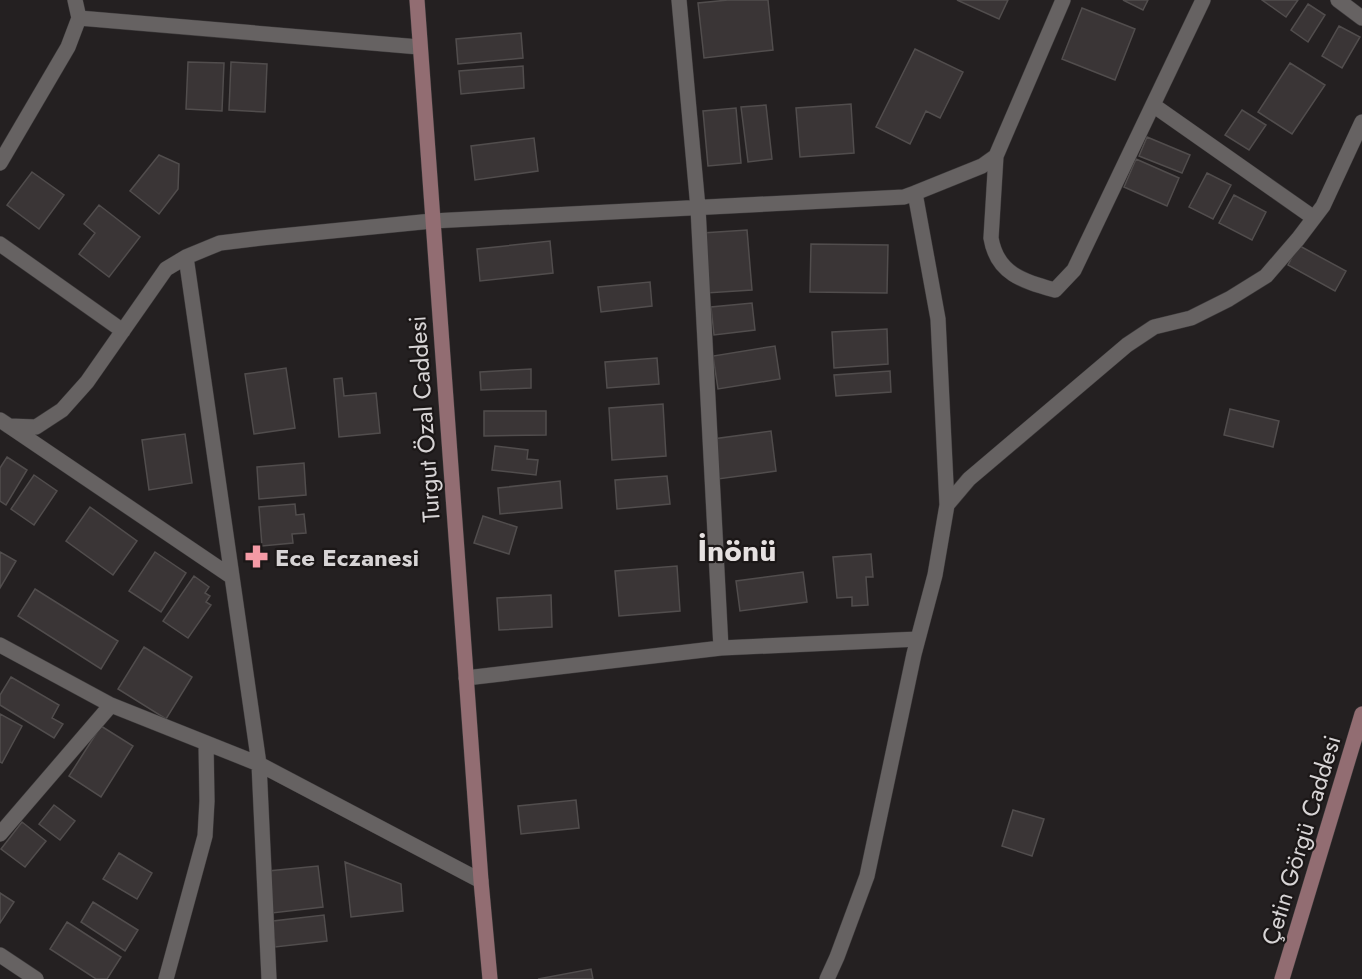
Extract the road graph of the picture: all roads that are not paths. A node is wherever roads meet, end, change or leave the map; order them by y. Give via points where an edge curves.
1 (75, 0) edge
2 (417, 0) edge
3 (680, 0) edge
4 (1063, 0) edge
5 (1203, 0) edge
6 (1338, 0) edge
7 (79, 18) junction
8 (1362, 18) edge
9 (419, 47) junction
10 (1153, 105) junction
11 (1362, 122) edge
12 (996, 156) junction
13 (0, 163) edge
14 (915, 194) junction
15 (698, 208) junction
16 (1314, 218) junction
17 (432, 221) junction
18 (0, 244) edge
19 (186, 256) junction
20 (123, 331) junction
21 (4, 423) edge
22 (947, 505) junction
23 (232, 577) junction
24 (918, 639) junction
25 (0, 645) edge
26 (721, 648) junction
27 (466, 678) junction
28 (111, 705) junction
29 (1362, 714) edge
30 (206, 743) junction
31 (259, 764) junction
32 (0, 834) edge
33 (481, 881) junction
34 (0, 955) edge
35 (36, 979) edge
36 (166, 979) edge
37 (269, 979) edge
38 (490, 979) edge
39 (828, 979) edge
40 (1282, 979) edge

1 - 7 street
2 - 9 street, Turgut Özal Caddesi
3 - 15 street
4 - 12 street
5 - 10 street
6 - 8 street
7 - 9 street
7 - 13 street via 68,47
9 - 17 street, Turgut Özal Caddesi
10 - 12 street via 1074,270 1054,290 1023,281 1003,267 993,248
10 - 16 street
11 - 16 street
12 - 14 street via 982,166
14 - 15 street via 904,198
14 - 22 street via 938,319
15 - 17 street
15 - 26 street
16 - 22 street via 1266,276 1191,318 1154,327 1128,345 969,479
17 - 19 street via 261,237 220,243
17 - 27 street, Turgut Özal Caddesi
18 - 20 street
19 - 20 street via 166,269
19 - 23 street
20 - 21 street via 62,410 36,427
21 - 23 street
22 - 24 street via 935,575
23 - 31 street
24 - 26 street
24 - 39 street via 867,876
25 - 28 street
26 - 27 street
27 - 33 street, Turgut Özal Caddesi
28 - 30 street
28 - 32 street
29 - 40 street, Çetin Görgü Caddesi
30 - 31 street
30 - 36 street via 204,836
31 - 33 street
31 - 37 street
33 - 38 street, Turgut Özal Caddesi
34 - 35 street

